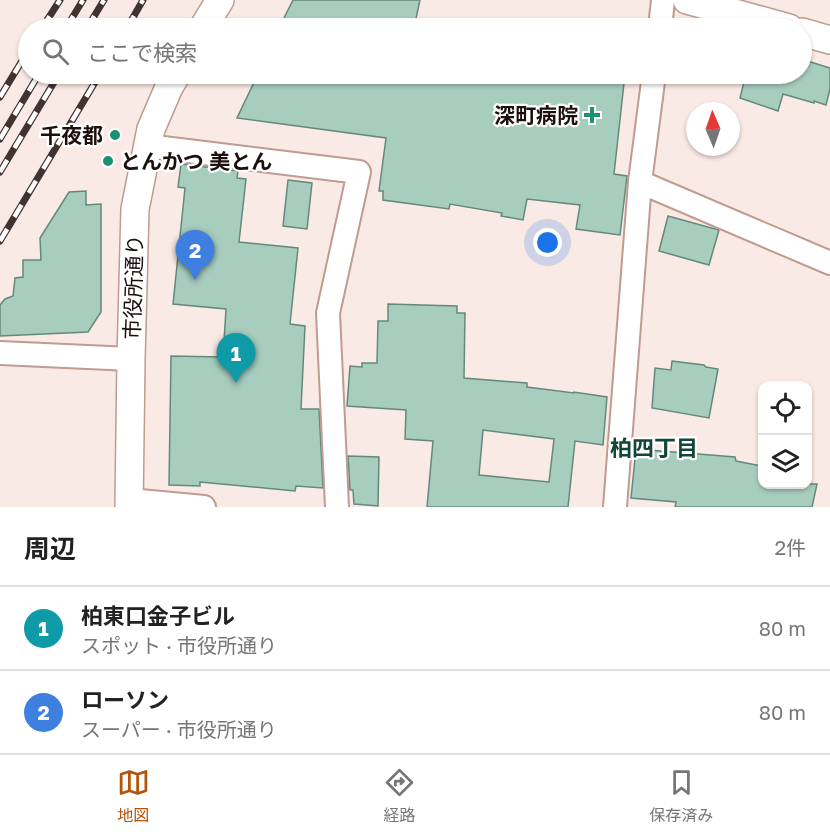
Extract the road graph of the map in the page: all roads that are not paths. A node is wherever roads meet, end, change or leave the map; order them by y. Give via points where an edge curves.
1 (220, 0) edge
2 (663, 0) edge
3 (687, 0) edge
4 (209, 18) edge
5 (661, 18) edge
6 (753, 18) edge
7 (812, 35) edge
8 (830, 40) edge
9 (171, 84) edge
10 (653, 84) edge
11 (147, 146) junction
12 (640, 182) junction
13 (830, 263) edge
14 (0, 352) edge
15 (131, 359) junction
16 (129, 503) edge
17 (204, 507) edge
18 (337, 507) edge
19 (615, 507) edge

1 - 4 street
2 - 5 street
3 - 6 street
7 - 8 street
9 - 11 street, 市役所通り
10 - 12 street
11 - 15 street, 市役所通り via 135,209
11 - 18 street via 359,172 328,313
12 - 13 street
12 - 19 street
14 - 15 street
15 - 16 street, 市役所通り
16 - 17 street

